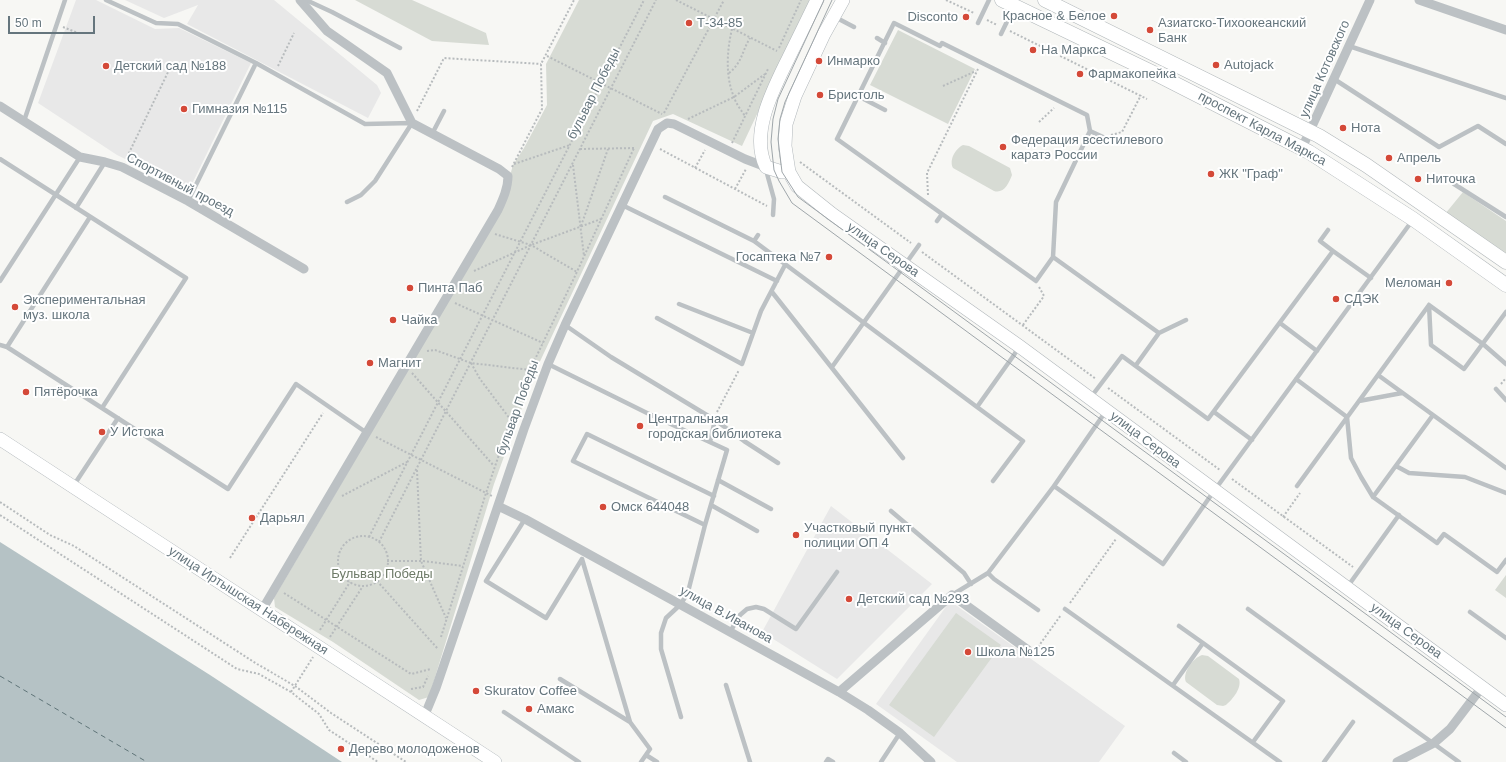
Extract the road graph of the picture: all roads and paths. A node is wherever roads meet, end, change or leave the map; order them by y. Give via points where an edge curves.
1 (65, 0) edge
2 (106, 0) edge
3 (300, 0) edge
4 (306, 0) edge
5 (574, 0) edge
6 (644, 0) edge
7 (656, 0) edge
8 (676, 0) edge
9 (724, 0) edge
10 (801, 0) edge
11 (817, 0) edge
12 (843, 0) edge
13 (946, 0) edge
14 (989, 0) edge
15 (1045, 0) edge
16 (1370, 0) edge
17 (1419, 0) edge
18 (1012, 2) edge
19 (833, 16) junction
20 (981, 17) junction
21 (714, 20) junction
22 (978, 23) dead end
23 (56, 25) junction
24 (854, 27) dead end
25 (732, 28) junction
26 (1004, 28) junction
27 (1506, 30) edge
28 (78, 33) dead end
29 (294, 33) dead end
30 (1001, 34) dead end
31 (750, 38) junction
32 (877, 38) dead end
33 (885, 43) junction
34 (1349, 46) junction
35 (400, 48) dead end
36 (777, 52) junction
37 (546, 56) junction
38 (774, 57) dead end
39 (256, 63) junction
40 (985, 63) junction
41 (541, 64) junction
42 (170, 68) dead end
43 (768, 68) dead end
44 (977, 71) junction
45 (274, 73) junction
46 (729, 73) junction
47 (766, 74) junction
48 (1334, 79) junction
49 (601, 84) junction
50 (943, 86) dead end
51 (611, 89) junction
52 (1141, 95) junction
53 (858, 96) junction
54 (734, 97) junction
55 (1506, 98) edge
56 (1147, 99) dead end
57 (1058, 101) junction
58 (0, 106) edge
59 (444, 110) dead end
60 (885, 110) dead end
61 (745, 116) junction
62 (687, 119) dead end
63 (24, 121) junction
64 (412, 122) junction
65 (1039, 122) dead end
66 (1090, 131) junction
67 (1311, 131) junction
68 (432, 134) junction
69 (1103, 137) joint
70 (709, 142) junction
71 (1506, 144) edge
72 (570, 145) junction
73 (608, 148) junction
74 (640, 148) dead end
75 (1302, 148) junction
76 (580, 149) junction
77 (660, 150) dead end
78 (728, 151) junction
79 (80, 157) junction
80 (795, 158) dead end
81 (0, 159) edge
82 (750, 161) junction
83 (105, 162) junction
84 (572, 164) junction
85 (766, 167) junction
86 (122, 168) junction
87 (695, 168) junction
88 (789, 172) junction
89 (1454, 184) dead end
90 (735, 189) junction
91 (56, 194) junction
92 (665, 197) dead end
93 (188, 201) junction
94 (347, 202) dead end
95 (928, 204) junction
96 (622, 205) junction
97 (76, 208) junction
98 (773, 209) junction
99 (942, 214) junction
100 (773, 215) dead end
101 (90, 217) junction
102 (1506, 217) edge
103 (602, 219) dead end
104 (1413, 219) junction
105 (937, 221) dead end
106 (581, 227) junction
107 (1328, 230) dead end
108 (496, 234) dead end
109 (758, 235) dead end
110 (754, 241) junction
111 (520, 242) junction
112 (531, 246) junction
113 (918, 246) junction
114 (1334, 250) junction
115 (514, 253) junction
116 (584, 257) dead end
117 (1052, 257) junction
118 (1506, 262) edge
119 (785, 265) junction
120 (905, 265) junction
121 (304, 269) dead end
122 (472, 272) dead end
123 (577, 272) dead end
124 (1371, 278) junction
125 (0, 281) edge
126 (777, 281) junction
127 (1036, 281) junction
128 (1506, 285) edge
129 (772, 292) junction
130 (454, 302) dead end
131 (679, 304) dead end
132 (1429, 305) junction
133 (1506, 312) edge
134 (482, 316) junction
135 (657, 318) dead end
136 (493, 320) junction
137 (1186, 320) dead end
138 (864, 323) junction
139 (1280, 323) junction
140 (565, 325) junction
141 (1023, 325) junction
142 (1159, 333) junction
143 (753, 334) junction
144 (543, 343) dead end
145 (1483, 344) junction
146 (0, 345) edge
147 (1019, 346) junction
148 (7, 347) junction
149 (1317, 351) junction
150 (424, 352) dead end
151 (460, 359) junction
152 (471, 363) junction
153 (548, 364) junction
154 (742, 364) junction
155 (1506, 364) edge
156 (1136, 366) junction
157 (832, 367) junction
158 (530, 370) dead end
159 (411, 372) dead end
160 (1378, 375) junction
161 (1296, 379) junction
162 (1102, 383) junction
163 (1496, 389) dead end
164 (1402, 393) junction
165 (1090, 399) junction
166 (1506, 400) edge
167 (1359, 401) junction
168 (438, 402) junction
169 (328, 405) junction
170 (977, 407) junction
171 (102, 408) junction
172 (446, 411) junction
173 (1106, 411) junction
174 (1214, 412) junction
175 (1433, 415) junction
176 (1347, 417) junction
177 (118, 418) junction
178 (511, 420) dead end
179 (715, 420) junction
180 (367, 432) junction
181 (0, 439) edge
182 (1252, 440) junction
183 (710, 442) junction
184 (411, 455) junction
185 (902, 458) dead end
186 (421, 460) junction
187 (407, 462) junction
188 (778, 463) dead end
189 (494, 466) dead end
190 (1396, 466) junction
191 (1506, 468) edge
192 (416, 469) junction
193 (1226, 474) junction
194 (718, 480) junction
195 (993, 481) dead end
196 (1054, 486) junction
197 (1297, 486) joint
198 (74, 487) junction
199 (1214, 491) junction
200 (1506, 493) edge
201 (714, 496) junction
202 (1373, 497) junction
203 (337, 498) dead end
204 (0, 502) edge
205 (499, 503) junction
206 (711, 505) junction
207 (771, 509) dead end
208 (891, 511) dead end
209 (0, 515) edge
210 (1284, 516) junction
211 (1399, 516) junction
212 (524, 519) junction
213 (705, 525) junction
214 (757, 531) dead end
215 (1120, 533) junction
216 (369, 536) junction
217 (379, 542) junction
218 (584, 556) junction
219 (230, 558) dead end
220 (1506, 560) edge
221 (387, 561) junction
222 (421, 561) junction
223 (463, 566) dead end
224 (837, 572) dead end
225 (1358, 572) junction
226 (988, 573) junction
227 (377, 581) junction
228 (350, 582) junction
229 (971, 584) junction
230 (363, 586) junction
231 (276, 588) junction
232 (1347, 588) junction
233 (952, 595) junction
234 (681, 604) junction
235 (1065, 609) junction
236 (1248, 609) dead end
237 (262, 610) junction
238 (1038, 610) dead end
239 (1470, 612) dead end
240 (447, 619) dead end
241 (326, 620) junction
242 (337, 626) junction
243 (1179, 626) dead end
244 (320, 630) dead end
245 (730, 632) junction
246 (330, 637) dead end
247 (1506, 638) edge
248 (1203, 643) junction
249 (319, 648) junction
250 (438, 649) dead end
251 (1028, 650) joint
252 (560, 679) dead end
253 (726, 685) dead end
254 (1173, 685) junction
255 (295, 686) junction
256 (1482, 687) junction
257 (411, 689) dead end
258 (291, 692) junction
259 (839, 692) junction
260 (1506, 704) edge
261 (504, 712) dead end
262 (424, 716) junction
263 (681, 717) dead end
264 (630, 722) junction
265 (1353, 722) dead end
266 (900, 734) junction
267 (1253, 742) junction
268 (1434, 743) junction
269 (1174, 753) dead end
270 (646, 755) junction
271 (378, 762) edge
272 (406, 762) edge
273 (495, 762) edge
274 (579, 762) edge
275 (641, 762) edge
276 (657, 762) edge
277 (750, 762) edge
278 (826, 762) edge
279 (833, 762) edge
280 (882, 762) edge
281 (931, 762) edge
282 (1186, 762) edge
283 (1280, 762) edge
284 (1324, 762) edge
285 (1397, 762) edge
286 (1459, 762) edge

1 - 23 lane
2 - 39 lane via 156,23 178,24
3 - 64 street via 327,31 387,72
4 - 35 lane
5 - 37 path
6 - 49 path, бульвар Победы
7 - 51 path, бульвар Победы
8 - 21 path
9 - 21 path
10 - 36 path
11 - 85 street via 772,92 764,114 760,152
12 - 19 street
13 - 20 path
14 - 20 lane
15 - 67 main road, проспект Карла Маркса
16 - 34 street, улица Котовского
17 - 27 street
18 - 26 lane
18 - 75 main road, проспект Карла Маркса
19 - 24 lane
19 - 88 street via 795,96 786,124 785,146
20 - 22 lane
20 - 26 path
21 - 25 path
21 - 51 path via 663,114
23 - 28 path
23 - 63 lane
25 - 31 path
25 - 46 path via 729,42
26 - 30 lane
26 - 52 path
29 - 45 path
31 - 36 path
31 - 46 path via 744,46 739,62
32 - 33 lane
33 - 40 lane via 894,23 940,46 942,43 964,51
33 - 53 lane
34 - 48 street, улица Котовского
34 - 55 lane
36 - 38 path
37 - 41 path
37 - 49 path
39 - 45 lane
39 - 93 lane
40 - 44 path
40 - 57 lane
41 - 64 path via 444,58
41 - 72 path via 542,109 513,165
42 - 86 path
43 - 47 path
44 - 50 path
44 - 95 path via 927,173
45 - 64 lane via 364,124
46 - 54 path
47 - 54 path
47 - 61 path
48 - 67 street, улица Котовского
48 - 71 lane via 1439,147 1478,126
49 - 51 path
49 - 72 path, бульвар Победы
51 - 76 path, бульвар Победы
52 - 56 path
52 - 69 path via 1122,132
53 - 60 lane
53 - 95 lane via 837,139
54 - 61 path
54 - 62 path
57 - 65 path via 1054,109
57 - 66 lane via 1087,115
58 - 63 street, Спортивный проезд
59 - 68 lane
61 - 78 path
63 - 79 street, Спортивный проезд
64 - 68 street
64 - 94 lane via 375,180 361,195
66 - 69 lane
66 - 117 lane via 1056,202
67 - 75 street, улица Котовского
67 - 118 main road, проспект Карла Маркса via 1366,165
68 - 180 street via 499,169 508,176 508,182 498,210
70 - 78 street
70 - 87 path
70 - 96 street, бульвар Победы via 674,124 667,124 658,129
72 - 111 path, бульвар Победы
73 - 74 path
73 - 76 path
73 - 106 path
75 - 104 main road, проспект Карла Маркса
76 - 84 path, бульвар Победы
77 - 87 path
78 - 82 street
79 - 83 street, Спортивный проезд
79 - 91 lane
80 - 113 path
81 - 91 lane
82 - 85 street
82 - 90 path
83 - 86 street, Спортивный проезд
83 - 97 lane
84 - 106 path
84 - 112 path, бульвар Победы
85 - 88 street
85 - 98 lane via 774,199
86 - 93 street, Спортивный проезд
87 - 90 path
88 - 120 street, улица Серова via 802,191
89 - 102 lane
90 - 98 path
91 - 97 lane
91 - 125 lane
92 - 110 lane
93 - 121 street, Спортивный проезд
95 - 99 lane
96 - 126 lane
96 - 140 street, бульвар Победы
97 - 101 lane
98 - 100 lane
99 - 105 lane
99 - 127 lane
101 - 148 lane
101 - 171 lane via 186,278
103 - 106 path
104 - 124 lane
104 - 128 main road, проспект Карла Маркса
106 - 112 path
106 - 116 path
107 - 114 lane via 1320,241
108 - 111 path
109 - 110 lane
110 - 119 lane
111 - 112 path
111 - 115 path, бульвар Победы
112 - 115 path
112 - 123 path
112 - 136 path, бульвар Победы
113 - 120 lane
113 - 141 path
114 - 124 lane
114 - 139 lane
115 - 122 path
115 - 134 path, бульвар Победы
117 - 127 lane
117 - 142 lane
119 - 126 lane
119 - 138 lane
120 - 138 lane
120 - 147 street, улица Серова
124 - 149 lane
126 - 129 lane
127 - 141 path via 1044,296
129 - 143 lane via 761,311
129 - 157 lane
130 - 134 path
131 - 143 lane
132 - 145 lane
132 - 145 lane via 1431,345 1464,369
132 - 160 lane
133 - 145 lane
134 - 136 path
134 - 151 path, бульвар Победы
135 - 154 lane
136 - 144 path
136 - 152 path, бульвар Победы
137 - 142 lane
138 - 157 lane
138 - 170 lane
139 - 149 lane
139 - 174 lane
140 - 153 street, бульвар Победы
140 - 179 lane via 611,357
141 - 162 path
142 - 156 lane
143 - 154 lane
145 - 155 lane
146 - 148 lane
147 - 165 street, улица Серова
147 - 170 lane
148 - 171 lane
149 - 161 lane
150 - 151 path via 435,350
151 - 152 path
151 - 168 path, бульвар Победы
152 - 158 path
152 - 172 path, бульвар Победы
152 - 178 path
153 - 183 lane
153 - 205 street, бульвар Победы
154 - 179 path via 718,408
156 - 162 lane via 1122,356
156 - 174 lane via 1208,419
157 - 185 lane
159 - 168 path
160 - 164 lane
160 - 167 lane
161 - 176 lane
161 - 182 lane
162 - 165 lane
162 - 193 path
163 - 166 lane
164 - 167 lane
164 - 175 lane
165 - 173 street, улица Серова
167 - 176 lane
168 - 172 path
168 - 184 path, бульвар Победы
169 - 177 lane via 296,384 228,489
169 - 180 lane
169 - 219 path
170 - 195 lane via 1023,441
171 - 177 lane
172 - 186 path, бульвар Победы
172 - 189 path
173 - 196 lane
173 - 199 street, улица Серова
174 - 182 lane
175 - 190 lane
175 - 191 lane
176 - 197 lane
176 - 202 lane via 1351,458
177 - 198 lane
179 - 183 lane
179 - 188 lane
180 - 184 path
180 - 231 street
181 - 198 street, улица Иртышская Набережная
182 - 193 lane
183 - 194 lane via 727,450
184 - 186 path
184 - 187 path, бульвар Победы
186 - 192 path, бульвар Победы
186 - 205 path
187 - 203 path
187 - 216 path, бульвар Победы
190 - 200 lane via 1409,473 1466,477
190 - 202 lane
192 - 217 path, бульвар Победы
192 - 222 path
193 - 199 lane
193 - 210 path
194 - 201 lane
194 - 207 lane
196 - 215 lane
196 - 226 lane
197 - 210 path via 1303,490
198 - 237 street, улица Иртышская Набережная
199 - 215 lane via 1163,564
199 - 232 street, улица Серова
201 - 206 lane
201 - 213 lane via 587,434 573,461
202 - 211 lane
204 - 255 path
205 - 212 street, улица В.Иванова
205 - 262 street, бульвар Победы via 436,688
206 - 213 lane
206 - 214 lane
208 - 229 lane via 964,573
209 - 258 path via 237,670 259,674
210 - 225 path
211 - 220 lane via 1437,543 1444,534 1497,572
211 - 225 lane
212 - 218 street, улица В.Иванова
212 - 218 lane via 486,581 546,618
213 - 234 lane via 688,592
215 - 235 path
216 - 217 path
216 - 228 path via 352,538 340,551 339,568
217 - 221 path via 385,549
218 - 234 street, улица В.Иванова
218 - 264 lane
221 - 222 path
221 - 227 path via 384,574
222 - 223 path
222 - 240 path
224 - 245 lane via 796,629 756,606 740,615
225 - 232 lane
226 - 229 lane
226 - 238 lane
227 - 230 path
227 - 250 path
228 - 230 path
228 - 241 path
229 - 233 lane
230 - 242 path
231 - 237 street
231 - 241 path
232 - 256 street, улица Серова
233 - 251 street
233 - 259 street
234 - 245 street, улица В.Иванова
234 - 263 lane via 666,618 660,648
235 - 251 path via 1039,647
235 - 254 lane
236 - 268 lane
237 - 249 street, улица Иртышская Набережная
239 - 247 lane
241 - 242 path
241 - 244 path
242 - 246 path
242 - 257 path via 411,674 432,668 423,687
243 - 248 lane
245 - 259 street, улица В.Иванова
248 - 254 lane
248 - 267 lane via 1283,701
249 - 255 path
249 - 262 street, улица Иртышская Набережная
252 - 264 lane
253 - 277 lane
254 - 267 lane
255 - 258 path
255 - 272 path
256 - 260 street, улица Серова
256 - 268 street via 1450,729
258 - 271 path via 319,714 329,730
259 - 266 street, улица В.Иванова
261 - 274 lane
262 - 273 street, улица Иртышская Набережная
264 - 270 lane via 650,749
265 - 284 lane
266 - 280 lane
266 - 281 street, улица В.Иванова
267 - 283 lane
268 - 285 street
268 - 286 lane
269 - 282 lane
270 - 275 lane
270 - 276 lane
278 - 279 lane via 828,759

